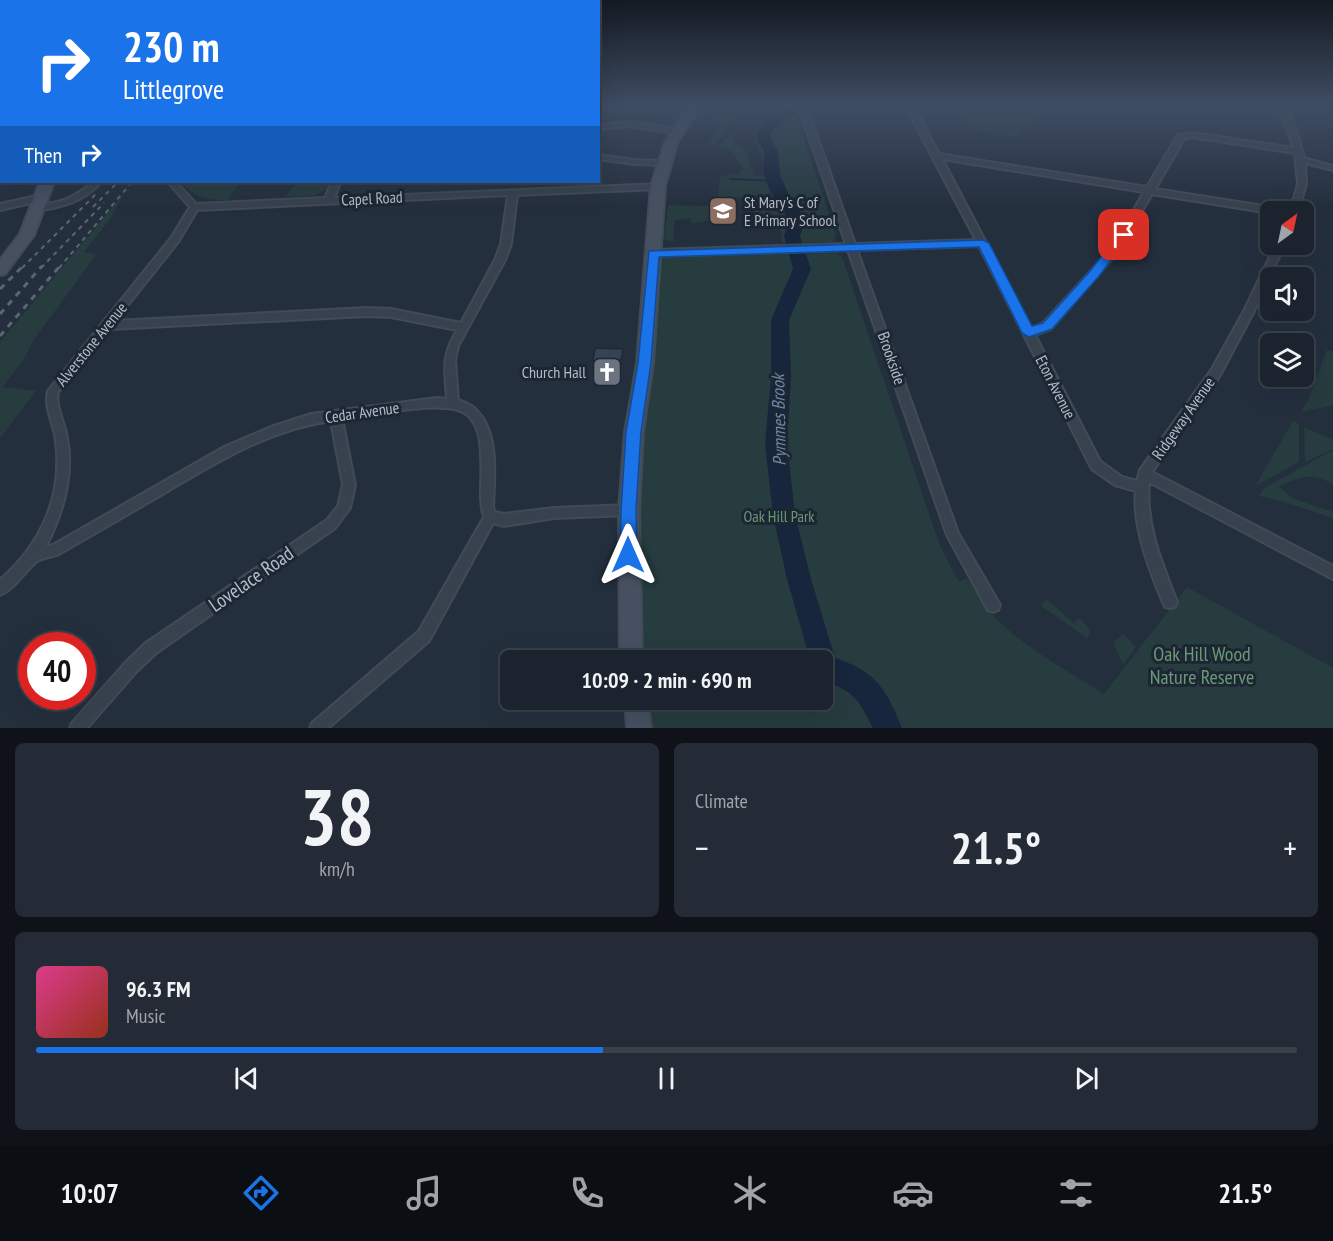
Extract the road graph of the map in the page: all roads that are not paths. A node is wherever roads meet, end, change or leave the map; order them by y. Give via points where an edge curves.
1 (672, 139) edge
2 (814, 139) edge
3 (927, 139) edge
4 (1181, 139) edge
5 (1203, 139) edge
6 (1293, 139) edge
7 (1298, 155) junction
8 (936, 156) junction
9 (600, 157) edge
10 (663, 163) junction
11 (1333, 168) edge
12 (47, 183) edge
13 (96, 183) edge
14 (173, 183) edge
15 (336, 183) edge
16 (658, 186) junction
17 (1150, 189) junction
18 (513, 192) junction
19 (329, 200) junction
20 (1297, 201) edge
21 (39, 203) junction
22 (0, 207) edge
23 (194, 207) junction
24 (1260, 208) edge
25 (983, 243) junction
26 (853, 247) junction
27 (653, 254) junction
28 (1276, 255) edge
29 (0, 270) edge
30 (106, 325) junction
31 (462, 327) junction
32 (1029, 333) junction
33 (453, 401) junction
34 (336, 416) junction
35 (1143, 481) junction
36 (628, 510) junction
37 (490, 517) junction
38 (33, 555) junction
39 (1333, 573) edge
40 (0, 589) edge
41 (1170, 602) dead end
42 (993, 605) dead end
43 (630, 650) edge
44 (637, 710) edge
45 (91, 720) edge
46 (76, 728) edge
47 (317, 728) edge
48 (639, 728) edge

1 - 10 street
2 - 26 street, Brookside
3 - 8 street, Eton Avenue
4 - 17 street
5 - 7 street
6 - 7 street
7 - 11 street
7 - 20 street via 1302,182
8 - 17 street
8 - 25 street, Eton Avenue
9 - 10 street
10 - 16 street
12 - 21 street
13 - 21 street via 67,204
14 - 23 street
15 - 19 street
16 - 18 street, Capel Road
16 - 27 street
17 - 24 street
17 - 32 street via 1115,250 1047,326
18 - 19 street, Capel Road
18 - 31 street via 500,260
19 - 23 street, Capel Road
21 - 22 street
21 - 29 street via 27,235
23 - 30 street, Alverstone Avenue via 175,240
25 - 26 street
25 - 32 street, Eton Avenue
26 - 27 street
26 - 42 street, Brookside via 956,542
27 - 36 street
28 - 35 street, Ridgeway Avenue via 1216,372
30 - 31 street via 367,312
30 - 38 street, Alverstone Avenue via 51,397 62,436 63,483
31 - 33 street via 450,360
32 - 35 street, Eton Avenue via 1096,465 1119,481
33 - 34 street, Cedar Avenue
33 - 37 street via 467,408 487,439
34 - 38 street, Cedar Avenue via 275,430 228,450 55,550
34 - 45 street, Lovelace Road via 349,485 344,508 331,524 129,665
35 - 39 street, Eton Avenue
35 - 41 street via 1143,517
36 - 37 street via 562,512 504,520
36 - 43 street
37 - 47 street via 424,636
38 - 40 street, Alverstone Avenue
44 - 48 street
45 - 46 street, Lovelace Road

